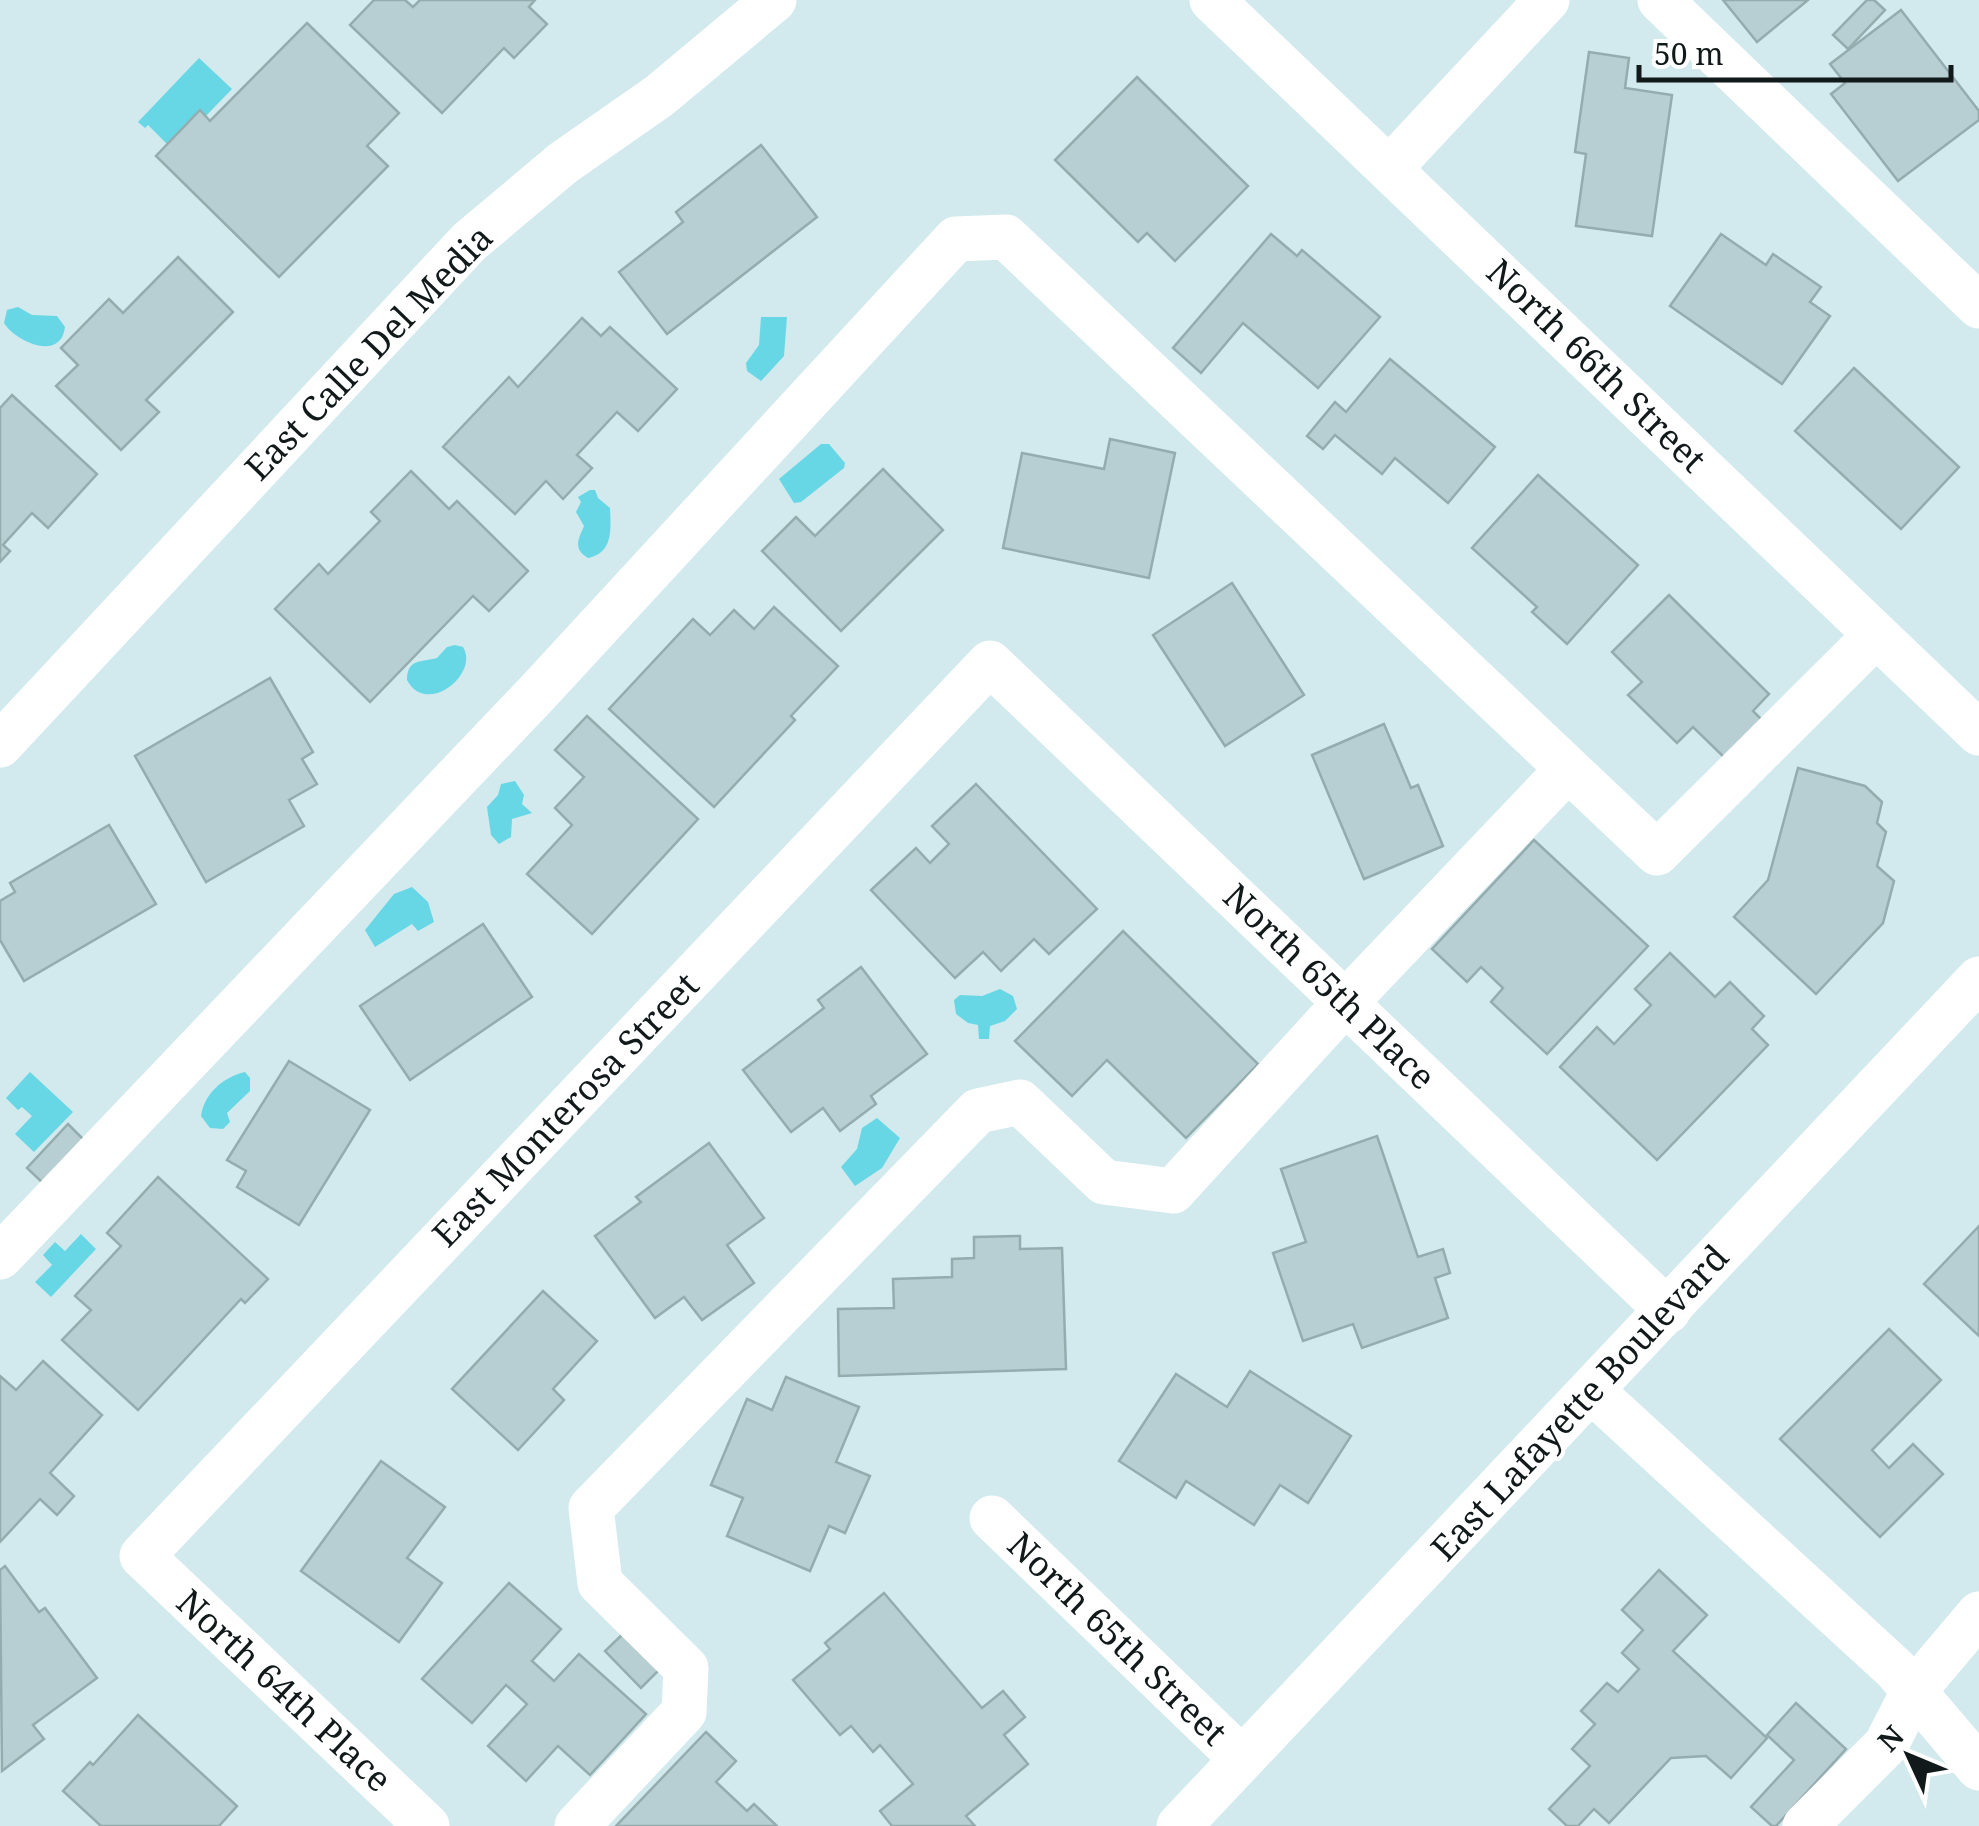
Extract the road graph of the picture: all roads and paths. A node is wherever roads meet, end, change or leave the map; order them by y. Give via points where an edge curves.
1 (774, 0) edge
2 (1212, 0) edge
3 (1547, 0) edge
4 (1660, 0) edge
5 (1389, 169) junction
6 (1979, 306) edge
7 (1876, 635) junction
8 (990, 663) joint
9 (1979, 733) edge
10 (0, 745) edge
11 (1567, 770) junction
12 (1979, 979) edge
13 (1345, 1003) junction
14 (0, 1257) edge
15 (1668, 1312) junction
16 (1592, 1391) junction
17 (992, 1518) dead end
18 (142, 1556) joint
19 (1979, 1614) edge
20 (1914, 1692) junction
21 (1242, 1759) junction
22 (1979, 1768) edge
23 (427, 1826) edge
24 (577, 1826) edge
25 (1179, 1826) edge
26 (1805, 1826) edge

1 - 10 street, East Calle Del Media via 469,242
2 - 5 street, North 66th Street
3 - 5 street
4 - 6 street
5 - 7 street, North 66th Street
7 - 9 street, North 66th Street
7 - 11 street via 1657,853
8 - 13 street, North 65th Place
8 - 18 street, East Monterosa Street
11 - 13 street
11 - 14 street via 1006,237 956,238 539,691
12 - 15 street, East Lafayette Boulevard
13 - 15 street, North 65th Place
13 - 24 street via 1173,1191 1104,1182 1020,1102 978,1111 590,1508 600,1583 686,1668 684,1712
15 - 16 street, East Lafayette Boulevard
16 - 20 street
16 - 21 street, East Lafayette Boulevard
17 - 21 street, North 65th Street
18 - 23 street, North 64th Place
19 - 20 street
20 - 22 street
20 - 26 street via 1886,1745
21 - 25 street, East Lafayette Boulevard

